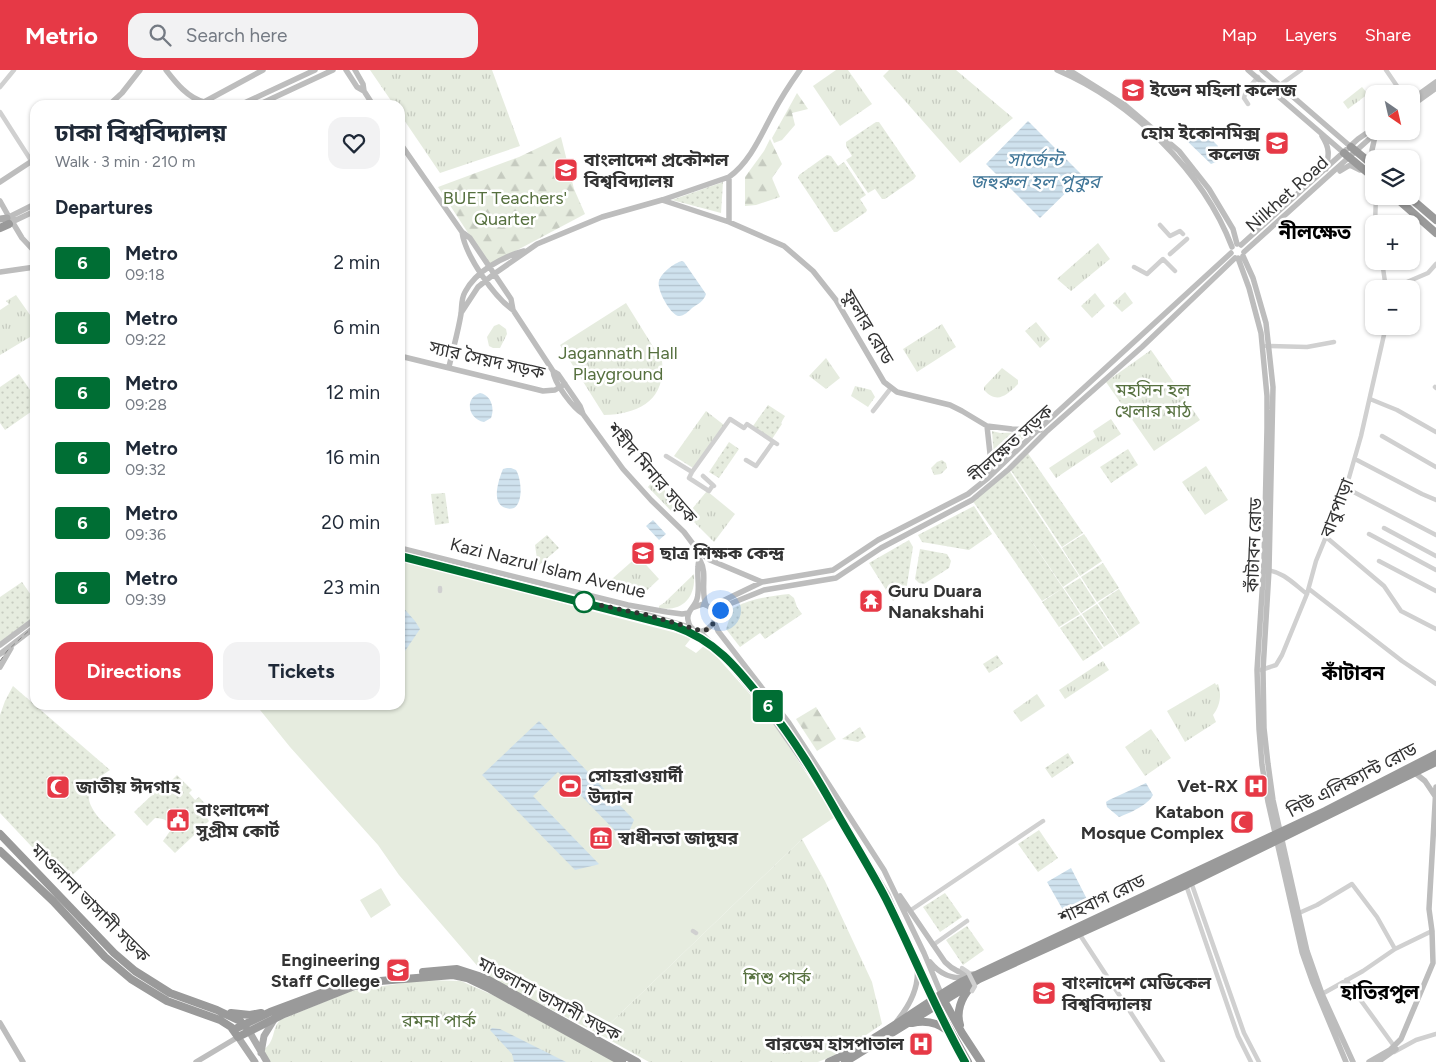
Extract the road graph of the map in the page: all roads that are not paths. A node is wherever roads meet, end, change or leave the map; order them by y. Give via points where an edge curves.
1 (14, 70) edge
2 (166, 70) edge
3 (263, 70) edge
4 (315, 70) edge
5 (333, 70) edge
6 (346, 70) edge
7 (355, 70) edge
8 (800, 70) edge
9 (1058, 70) edge
10 (1069, 70) edge
11 (1248, 70) edge
12 (1262, 70) edge
13 (1301, 70) edge
14 (1386, 70) edge
15 (138, 71) edge
16 (1258, 78) junction
17 (1436, 82) edge
18 (1280, 85) junction
19 (1396, 85) edge
20 (0, 87) edge
21 (1436, 88) edge
22 (364, 91) junction
23 (1420, 94) edge
24 (115, 100) edge
25 (197, 100) edge
26 (208, 100) edge
27 (251, 100) edge
28 (269, 100) edge
29 (370, 100) edge
30 (1420, 100) edge
31 (1248, 104) dead end
32 (0, 112) edge
33 (1317, 128) junction
34 (1365, 140) edge
35 (1354, 149) junction
36 (405, 150) edge
37 (1347, 155) junction
38 (30, 156) edge
39 (1365, 158) edge
40 (30, 162) edge
41 (1326, 169) junction
42 (1365, 171) edge
43 (1365, 173) edge
44 (729, 177) junction
45 (0, 182) edge
46 (1313, 191) junction
47 (662, 200) junction
48 (0, 201) edge
49 (1401, 205) edge
50 (1418, 205) edge
51 (30, 207) edge
52 (30, 212) edge
53 (8, 220) edge
54 (1436, 220) edge
55 (728, 222) junction
56 (1160, 225) dead end
57 (0, 228) edge
58 (462, 232) junction
59 (1436, 233) edge
60 (1183, 234) dead end
61 (1187, 239) dead end
62 (30, 247) edge
63 (1235, 247) junction
64 (528, 250) junction
65 (30, 251) edge
66 (1170, 254) dead end
67 (1240, 256) junction
68 (1436, 264) edge
69 (489, 267) junction
70 (1134, 267) dead end
71 (30, 268) edge
72 (1175, 271) dead end
73 (0, 272) edge
74 (481, 273) junction
75 (494, 274) junction
76 (487, 280) junction
77 (1412, 280) edge
78 (513, 310) junction
79 (461, 313) junction
80 (1384, 335) edge
81 (1334, 342) dead end
82 (1262, 346) junction
83 (1270, 346) junction
84 (405, 357) edge
85 (449, 367) junction
86 (563, 385) junction
87 (891, 388) junction
88 (1370, 399) junction
89 (873, 411) dead end
90 (987, 426) junction
91 (1270, 428) junction
92 (1039, 429) junction
93 (1436, 432) edge
94 (1044, 434) junction
95 (1382, 436) dead end
96 (666, 456) dead end
97 (1355, 459) junction
98 (746, 460) dead end
99 (1436, 467) edge
100 (694, 471) junction
101 (703, 476) dead end
102 (988, 478) junction
103 (992, 484) junction
104 (1346, 488) junction
105 (1436, 500) edge
106 (906, 526) junction
107 (1384, 528) dead end
108 (910, 532) junction
109 (1369, 534) dead end
110 (1436, 535) edge
111 (1326, 537) junction
112 (405, 549) edge
113 (699, 552) junction
114 (424, 554) junction
115 (405, 556) edge
116 (1436, 556) edge
117 (700, 560) junction
118 (423, 561) junction
119 (1379, 561) dead end
120 (473, 569) junction
121 (1266, 570) junction
122 (1436, 570) edge
123 (762, 582) junction
124 (764, 590) junction
125 (1436, 591) edge
126 (1308, 592) junction
127 (708, 606) junction
128 (691, 610) junction
129 (648, 612) junction
130 (714, 618) junction
131 (30, 623) edge
132 (692, 628) junction
133 (1436, 629) edge
134 (30, 631) edge
135 (699, 631) junction
136 (14, 644) junction
137 (0, 645) edge
138 (0, 654) edge
139 (0, 667) edge
140 (1260, 670) junction
141 (1436, 684) edge
142 (1436, 754) edge
143 (1436, 762) edge
144 (1415, 773) junction
145 (1436, 786) edge
146 (1435, 798) edge
147 (1435, 806) edge
148 (1043, 820) dead end
149 (0, 834) edge
150 (1279, 836) junction
151 (0, 851) edge
152 (892, 884) junction
153 (1188, 884) junction
154 (1433, 885) edge
155 (911, 910) junction
156 (1299, 913) junction
157 (968, 921) dead end
158 (1432, 931) junction
159 (1080, 934) junction
160 (1211, 940) junction
161 (1206, 942) junction
162 (932, 945) junction
163 (1395, 949) junction
164 (924, 954) junction
165 (916, 958) junction
166 (1309, 966) junction
167 (962, 968) dead end
168 (455, 972) junction
169 (978, 977) junction
170 (1346, 980) junction
171 (972, 991) dead end
172 (1322, 994) junction
173 (939, 1000) junction
174 (217, 1010) junction
175 (273, 1015) junction
176 (1240, 1022) junction
177 (0, 1023) edge
178 (1234, 1024) junction
179 (897, 1025) junction
180 (247, 1027) junction
181 (236, 1033) junction
182 (962, 1033) junction
183 (1436, 1034) edge
184 (953, 1038) junction
185 (1402, 1039) junction
186 (1416, 1040) junction
187 (1394, 1049) junction
188 (261, 1053) junction
189 (1382, 1061) edge
190 (23, 1062) edge
191 (196, 1062) edge
192 (255, 1062) edge
193 (266, 1062) edge
194 (622, 1062) edge
195 (637, 1062) edge
196 (829, 1062) edge
197 (845, 1062) edge
198 (968, 1062) edge
199 (981, 1062) edge
200 (1163, 1062) edge
201 (1251, 1062) edge
202 (1258, 1062) edge
203 (1346, 1062) edge
204 (1353, 1062) edge
205 (1369, 1062) edge

1 - 20 street
2 - 25 main road via 182,89
3 - 26 main road
4 - 27 main road
5 - 28 main road
6 - 22 main road via 357,88
7 - 22 main road
8 - 44 main road via 752,152
9 - 63 main road via 1099,92 1135,118 1174,156 1204,194
10 - 63 main road via 1120,101 1179,151 1209,189 1233,229
11 - 16 main road
12 - 18 main road
13 - 18 street
14 - 19 street
15 - 24 main road
16 - 31 street via 1245,93
16 - 33 main road
17 - 23 main road
18 - 35 main road
21 - 30 main road
22 - 29 main road
32 - 38 street
33 - 37 main road
33 - 41 main road via 1328,144
34 - 35 main road, নীলক্ষেত সড়ক
35 - 37 main road, নীলক্ষেত সড়ক
35 - 39 highway
36 - 58 main road
37 - 41 main road, নীলক্ষেত সড়ক
37 - 42 highway
37 - 46 main road, Nilkhet Road
40 - 45 main road
41 - 63 main road, নীলক্ষেত সড়ক
43 - 46 main road via 1350,165 1344,167
44 - 47 main road
44 - 55 main road
46 - 67 main road, Nilkhet Road
47 - 55 main road, ফুলার রোড
47 - 64 main road via 595,220
48 - 53 main road
49 - 59 highway
50 - 54 highway
51 - 53 main road
52 - 53 main road
53 - 57 highway
53 - 62 main road
53 - 65 main road
55 - 87 main road, ফুলার রোড via 784,246 813,271 836,300 884,382
56 - 60 street via 1170,236 1180,231
58 - 69 main road via 470,238
58 - 74 main road
61 - 66 street
63 - 67 main road
63 - 67 main road
63 - 92 main road, নীলক্ষেত সড়ক
64 - 69 main road
64 - 75 main road
67 - 82 main road, কাঁটাবন রোড
67 - 83 main road, কাঁটাবন রোড via 1259,298
67 - 94 main road, নীলক্ষেত সড়ক
68 - 77 street via 1428,273
69 - 74 main road
69 - 75 main road
70 - 72 street via 1147,274 1163,259
71 - 73 main road
74 - 76 main road
74 - 79 main road via 462,299
75 - 76 main road
75 - 78 main road via 512,299
76 - 78 main road via 504,304
76 - 79 main road
78 - 86 main road, শহীদ মিনার সড়ক via 553,371 554,378
79 - 85 main road
80 - 88 street, বাবুপাড়া
81 - 83 street via 1307,347
82 - 83 street
82 - 91 main road, কাঁটাবন রোড
83 - 91 main road, কাঁটাবন রোড via 1273,387
84 - 85 main road, স্যার সৈয়দ সড়ক
85 - 86 main road, স্যার সৈয়দ সড়ক via 543,391
86 - 113 main road, শহীদ মিনার সড়ক via 623,468
87 - 89 street
87 - 90 main road, ফুলার রোড via 902,395 962,410
88 - 93 street
88 - 97 street, বাবুপাড়া
90 - 92 main road, ফুলার রোড via 1012,430
90 - 102 main road via 991,463
91 - 121 main road, কাঁটাবন রোড
92 - 94 main road
92 - 102 main road, নীলক্ষেত সড়ক
94 - 103 main road, নীলক্ষেত সড়ক
95 - 99 street
96 - 100 street
97 - 104 street, বাবুপাড়া
97 - 105 street
98 - 100 street via 756,466 775,443 747,424 744,428 730,420
100 - 101 street via 689,478 709,490 714,486
102 - 103 main road
102 - 106 main road, নীলক্ষেত সড়ক via 968,494
103 - 108 main road, নীলক্ষেত সড়ক via 972,500
104 - 110 street
104 - 111 street, বাবুপাড়া
106 - 108 main road
106 - 123 main road, নীলক্ষেত সড়ক via 833,570
107 - 116 street
108 - 124 main road, নীলক্ষেত সড়ক via 836,578
109 - 122 street
111 - 126 street, বাবুপাড়া
111 - 133 street via 1384,586 1401,611
112 - 114 main road, Kazi Nazrul Islam Avenue
113 - 117 main road, শহীদ মিনার সড়ক
113 - 123 main road, শহীদ মিনার সড়ক
114 - 118 main road
114 - 120 main road, Kazi Nazrul Islam Avenue
115 - 118 main road, Kazi Nazrul Islam Avenue
117 - 127 main road, শহীদ মিনার সড়ক via 704,567 704,599
117 - 128 main road, শহীদ মিনার সড়ক via 697,598
118 - 120 main road, Kazi Nazrul Islam Avenue
119 - 125 street
120 - 129 main road, Kazi Nazrul Islam Avenue
121 - 126 street via 1274,570
121 - 140 main road, কাঁটাবন রোড
123 - 124 main road
123 - 127 main road, নীলক্ষেত সড়ক
124 - 130 main road, নীলক্ষেত সড়ক via 727,605
126 - 140 street, বাবুপাড়া via 1276,665
126 - 141 street
127 - 128 main road via 698,605
127 - 130 main road
128 - 129 main road, Kazi Nazrul Islam Avenue via 682,614
128 - 132 main road via 689,623
129 - 132 main road, Kazi Nazrul Islam Avenue
130 - 135 main road via 708,629
130 - 152 main road via 718,632 789,723
131 - 137 main road
132 - 135 main road
134 - 136 main road
135 - 165 main road via 764,706 837,811 888,895
136 - 138 main road
136 - 139 main road
140 - 150 main road, কাঁটাবন রোড via 1264,728
142 - 150 highway, নিউ এলিফ্যান্ট রোড
143 - 144 highway, নিউ এলিফ্যান্ট রোড
144 - 146 main road via 1430,786
144 - 150 highway, নিউ এলিফ্যান্ট রোড
145 - 146 main road
146 - 147 main road
147 - 154 main road
148 - 155 street
149 - 174 highway, মাওলানা ভাসানী সড়ক via 135,971 170,993
150 - 153 highway, শাহবাগ রোড
150 - 156 main road
150 - 166 main road via 1302,952
150 - 169 highway, শাহবাগ রোড
151 - 181 highway, মাওলানা ভাসানী সড়ক via 131,979 167,1001 228,1024
152 - 155 main road
152 - 164 main road
153 - 159 highway, শাহবাগ রোড
153 - 160 street
153 - 161 street
154 - 158 main road via 1428,909
155 - 162 main road
156 - 163 street via 1352,884 1377,917
156 - 166 main road
157 - 162 street
158 - 163 street
158 - 185 main road via 1430,974
159 - 169 highway, শাহবাগ রোড
159 - 200 street
160 - 161 street
160 - 176 street
161 - 178 street
162 - 169 main road via 950,966
163 - 170 street
164 - 169 main road via 931,964 948,976 956,979
164 - 173 main road
165 - 173 main road
165 - 179 main road via 915,990
166 - 172 main road
166 - 203 main road via 1312,984
167 - 171 street, bridge via 968,972 975,986
168 - 175 highway, মাওলানা ভাসানী সড়ক via 368,980 332,988
168 - 194 highway, মাওলানা ভাসানী সড়ক
168 - 195 highway, মাওলানা ভাসানী সড়ক via 485,978
169 - 173 highway, শাহবাগ রোড
169 - 182 highway via 961,1001 958,1015
170 - 172 street
170 - 187 street
172 - 204 main road
173 - 179 highway
173 - 182 highway
173 - 184 highway
174 - 175 highway
174 - 180 highway, মাওলানা ভাসানী সড়ক
175 - 180 highway, মাওলানা ভাসানী সড়ক
175 - 188 main road
176 - 178 street
176 - 202 street
177 - 190 main road
178 - 201 street
179 - 184 highway via 931,1022 943,1027
179 - 196 highway
179 - 197 highway via 879,1042
180 - 181 highway
180 - 188 main road
181 - 191 main road via 224,1045
181 - 192 main road
182 - 199 highway
183 - 186 street
184 - 198 highway
185 - 186 street
185 - 187 main road
186 - 187 street
187 - 189 main road
187 - 205 main road
188 - 193 main road

